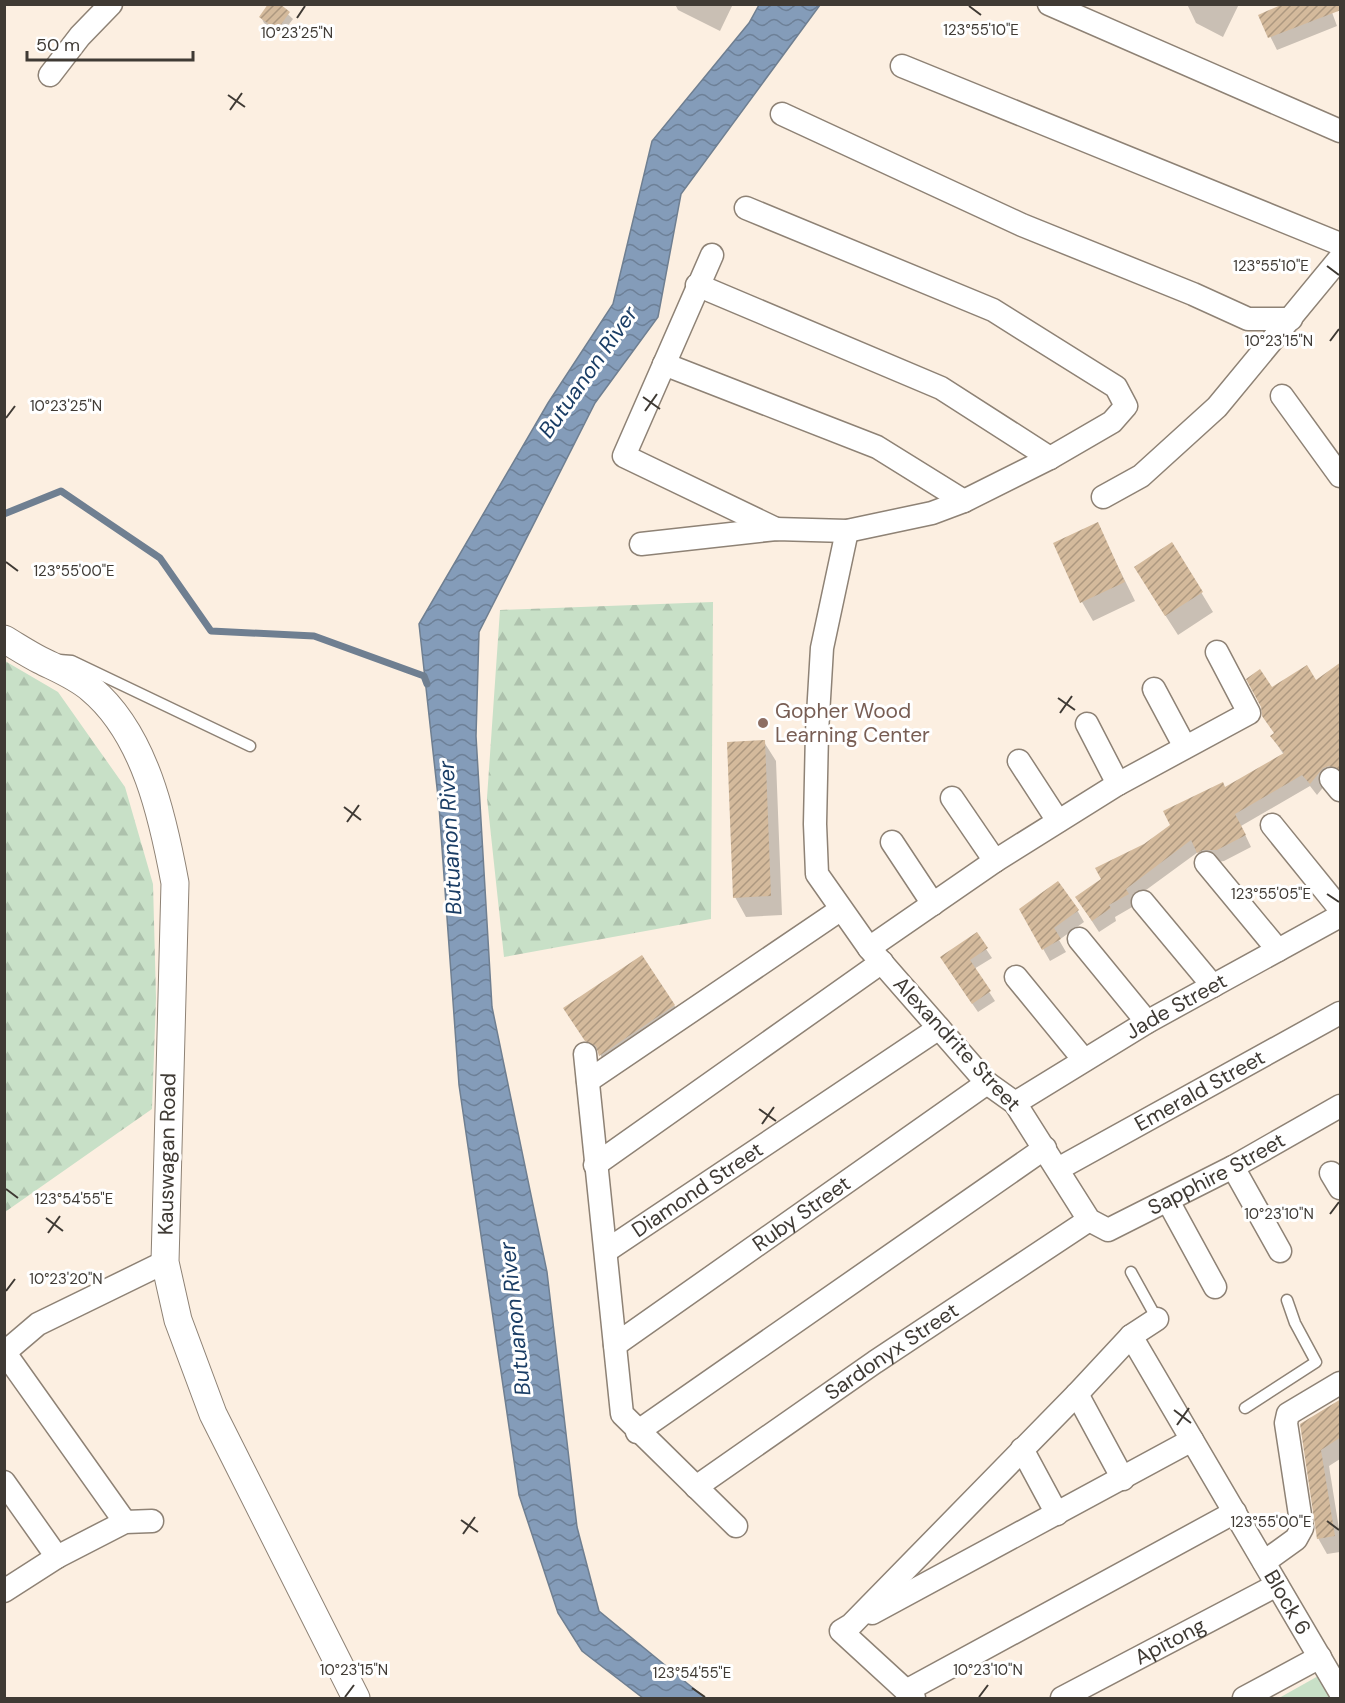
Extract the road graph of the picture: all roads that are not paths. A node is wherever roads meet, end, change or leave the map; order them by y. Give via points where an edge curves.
1 (111, 4) edge
2 (1049, 4) edge
3 (902, 66) dead end
4 (50, 75) dead end
5 (782, 114) dead end
6 (1341, 130) edge
7 (746, 208) dead end
8 (1341, 244) edge
9 (712, 255) dead end
10 (1341, 258) edge
11 (697, 285) junction
12 (1291, 319) junction
13 (664, 364) junction
14 (1282, 396) dead end
15 (1050, 458) junction
16 (1341, 476) edge
17 (1103, 497) dead end
18 (964, 501) junction
19 (776, 529) junction
20 (847, 531) junction
21 (641, 544) dead end
22 (4, 639) edge
23 (1217, 652) dead end
24 (38, 659) junction
25 (1154, 689) dead end
26 (1087, 724) dead end
27 (250, 746) dead end
28 (1185, 747) junction
29 (1019, 760) dead end
30 (1118, 784) junction
31 (952, 798) dead end
32 (1058, 821) junction
33 (1272, 825) dead end
34 (892, 842) dead end
35 (995, 861) junction
36 (1206, 863) dead end
37 (1143, 902) dead end
38 (933, 904) junction
39 (1341, 909) edge
40 (840, 910) junction
41 (1341, 916) edge
42 (1079, 939) dead end
43 (1278, 950) junction
44 (875, 955) junction
45 (1016, 977) dead end
46 (1213, 986) junction
47 (1341, 1013) edge
48 (1147, 1022) junction
49 (939, 1028) junction
50 (585, 1054) dead end
51 (1084, 1060) junction
52 (588, 1081) junction
53 (987, 1083) junction
54 (1015, 1103) junction
55 (1341, 1106) edge
56 (1046, 1148) junction
57 (595, 1165) junction
58 (1233, 1167) junction
59 (1058, 1169) junction
60 (1168, 1201) junction
61 (1089, 1220) junction
62 (606, 1251) junction
63 (1280, 1251) dead end
64 (165, 1262) junction
65 (1131, 1272) dead end
66 (1215, 1287) dead end
67 (1287, 1300) dead end
68 (1157, 1318) joint
69 (1131, 1336) junction
70 (615, 1345) junction
71 (5, 1353) edge
72 (1341, 1383) edge
73 (1077, 1394) junction
74 (1245, 1408) dead end
75 (637, 1432) junction
76 (1192, 1440) junction
77 (1022, 1449) junction
78 (1123, 1479) junction
79 (4, 1482) edge
80 (696, 1487) junction
81 (1235, 1512) junction
82 (1056, 1514) junction
83 (152, 1521) dead end
84 (125, 1522) junction
85 (736, 1526) dead end
86 (57, 1557) junction
87 (1264, 1562) junction
88 (1277, 1585) junction
89 (4, 1591) edge
90 (851, 1625) junction
91 (1320, 1657) junction
92 (1341, 1692) edge
93 (910, 1695) edge
94 (1252, 1696) edge
95 (356, 1698) edge
96 (1062, 1698) edge

1 - 4 street
2 - 6 street
3 - 8 street
5 - 12 street via 1022,225 1248,319
7 - 15 street via 993,310 1116,387 1126,406 1120,415
9 - 11 street
10 - 12 street
11 - 13 street
11 - 15 street via 941,388
12 - 17 street via 1217,407 1142,476
13 - 18 street via 877,447
13 - 19 street via 624,456
14 - 16 street
15 - 18 street
18 - 20 street via 932,513
19 - 20 street
19 - 21 street
20 - 40 street, Alexandrite Street via 822,648 814,824 817,874
22 - 24 street, Kauswagan Road
23 - 28 street via 1249,713
24 - 27 lane via 72,661
24 - 64 street, Kauswagan Road via 93,690 115,716 148,773 164,825 174,883
25 - 28 street
26 - 30 street
28 - 30 street
29 - 32 street
30 - 32 street
31 - 35 street
32 - 35 street
33 - 39 street
34 - 38 street
35 - 38 street
36 - 43 street
37 - 46 street
38 - 44 street
40 - 44 street, Alexandrite Street
40 - 52 street
41 - 43 street, Jade Street
42 - 48 street
43 - 46 street, Jade Street
44 - 49 street, Alexandrite Street
44 - 57 street
45 - 51 street
46 - 48 street, Jade Street
47 - 59 street, Emerald Street
48 - 51 street, Jade Street
49 - 53 street, Alexandrite Street
49 - 62 street, Diamond Street
50 - 52 street
51 - 54 street, Jade Street
52 - 57 street
53 - 54 street, Alexandrite Street
53 - 70 street, Ruby Street
54 - 56 street, Alexandrite Street
55 - 58 street, Sapphire Street
56 - 59 street, Alexandrite Street
56 - 75 street
57 - 62 street
58 - 60 street, Sapphire Street
58 - 63 street
59 - 61 street, Alexandrite Street
60 - 61 street, Sapphire Street via 1108,1230
60 - 66 street
61 - 80 street, Sardonyx Street
62 - 70 street
64 - 71 street via 38,1324
64 - 95 street, Kauswagan Road via 178,1320 213,1414
65 - 68 lane
67 - 74 lane via 1316,1362
68 - 69 street
69 - 73 street
69 - 76 street, Block 6
70 - 75 street via 622,1414
71 - 84 street
72 - 87 street via 1288,1414 1286,1423 1302,1528 1296,1539
73 - 77 street
73 - 78 street
75 - 80 street
76 - 78 street
76 - 81 street, Block 6
77 - 82 street
77 - 90 street
78 - 82 street
79 - 86 street
80 - 85 street
81 - 87 street, Block 6
81 - 93 street
82 - 90 street
83 - 84 street
84 - 86 street
86 - 89 street
87 - 88 street, Block 6
88 - 91 street, Block 6
88 - 96 street, Apitong
90 - 93 street via 841,1631
91 - 92 street, Block 6
91 - 94 street

